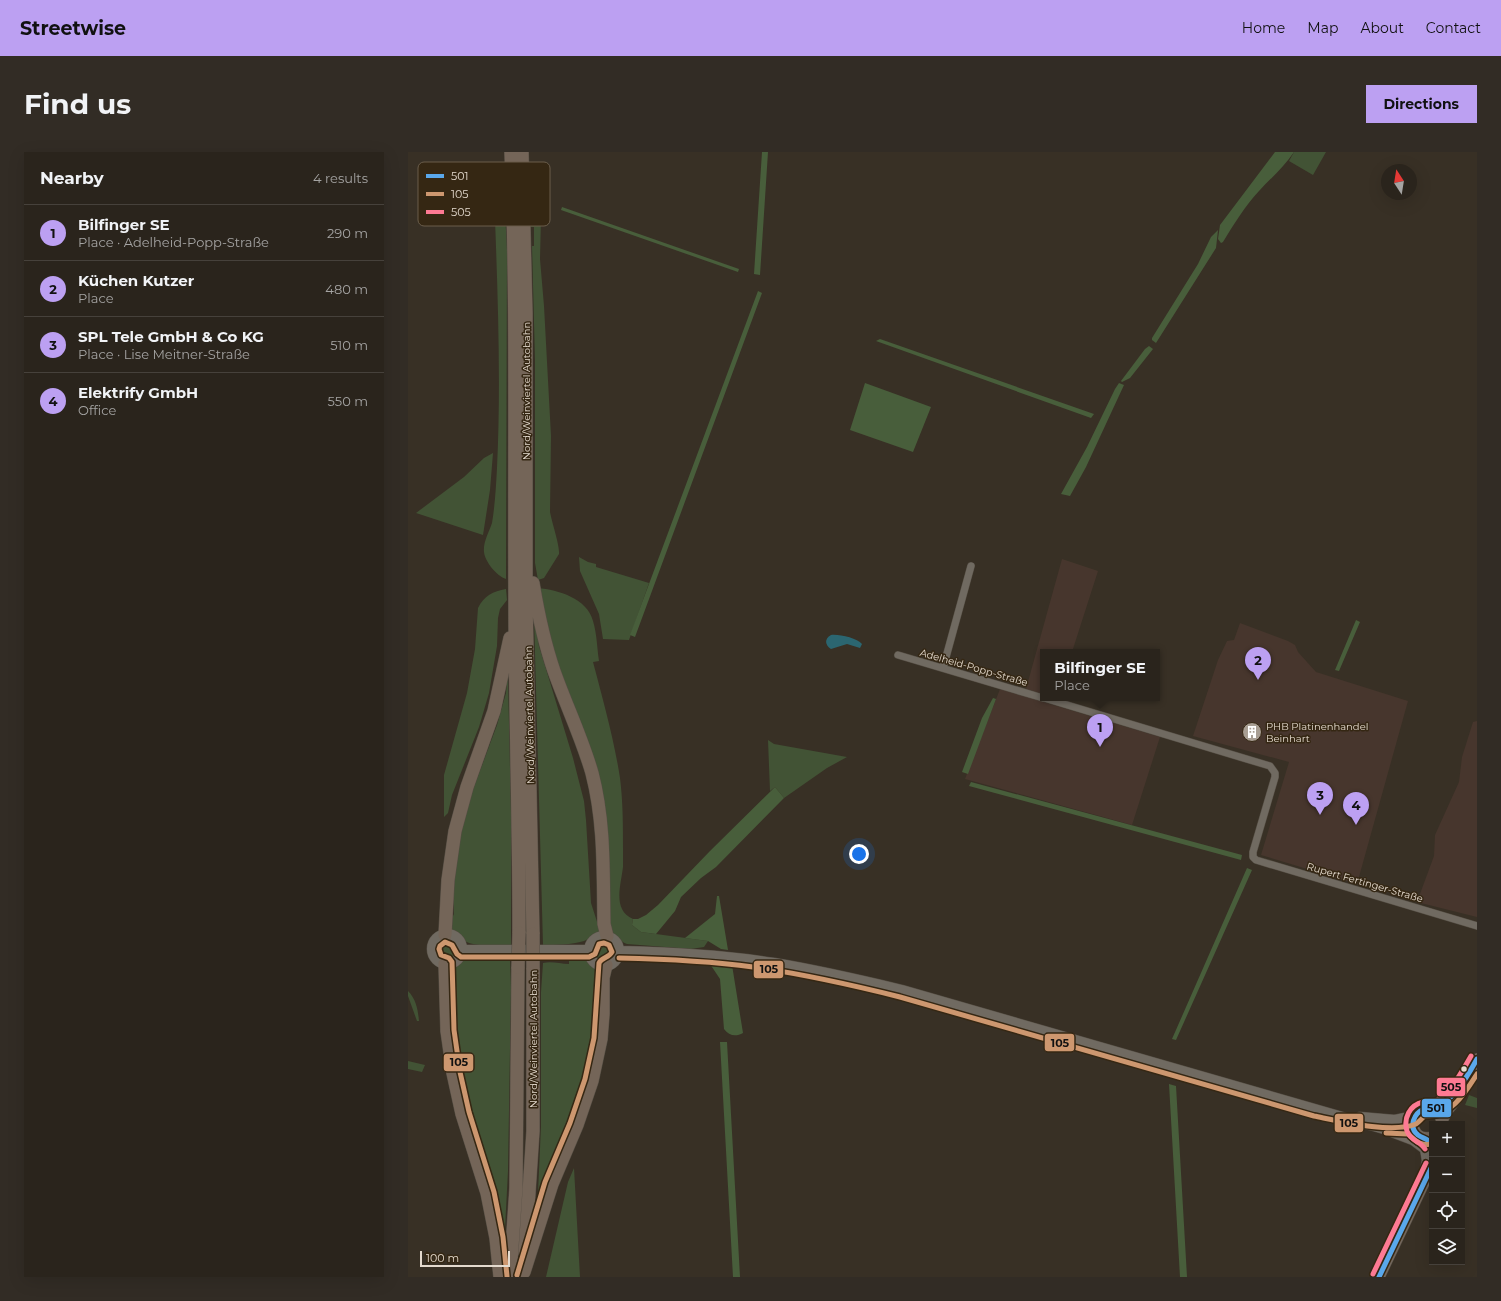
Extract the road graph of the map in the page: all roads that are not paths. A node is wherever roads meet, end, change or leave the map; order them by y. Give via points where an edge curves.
1 (511, 152) edge
2 (522, 152) edge
3 (511, 162) edge
4 (522, 162) edge
5 (512, 226) edge
6 (524, 226) edge
7 (526, 545) junction
8 (971, 566) dead end
9 (515, 615) junction
10 (898, 655) dead end
11 (943, 668) junction
12 (1040, 697) edge
13 (1053, 701) edge
14 (1253, 852) joint
15 (1477, 926) edge
16 (445, 935) junction
17 (607, 936) junction
18 (462, 950) junction
19 (589, 950) junction
20 (619, 951) junction
21 (445, 964) junction
22 (606, 965) junction
23 (1477, 1059) edge
24 (1462, 1085) junction
25 (1316, 1109) junction
26 (1433, 1110) junction
27 (1414, 1116) junction
28 (1441, 1121) edge
29 (1443, 1121) edge
30 (1373, 1125) junction
31 (1413, 1128) junction
32 (1429, 1140) edge
33 (1429, 1173) edge
34 (1418, 1197) junction
35 (524, 1274) edge
36 (500, 1277) edge
37 (510, 1277) edge
38 (1379, 1277) edge

1 - 3 highway, Nord/Weinviertel Autobahn
2 - 4 highway, Nord/Weinviertel Autobahn
5 - 9 highway, Nord/Weinviertel Autobahn
6 - 7 highway, Nord/Weinviertel Autobahn
7 - 17 highway via 545,642 583,745 595,790 604,849 604,924
7 - 35 highway, Nord/Weinviertel Autobahn, bridge via 533,934 533,1131
8 - 11 street
9 - 16 highway via 494,711 467,787 454,837 448,880
9 - 37 highway, Nord/Weinviertel Autobahn, bridge via 519,933 516,1181
10 - 11 street, Adelheid-Popp-Straße
11 - 12 street, Adelheid-Popp-Straße
13 - 14 street, Adelheid-Popp-Straße via 1264,763 1274,769 1275,777
14 - 15 street, Rupert Fertinger-Straße via 1259,862
16 - 18 main road via 456,937
16 - 21 main road via 434,941 432,949 434,958
17 - 19 main road via 595,939
17 - 20 main road via 615,940
18 - 19 main road
18 - 21 main road via 458,960
19 - 22 main road via 594,962
20 - 22 main road via 614,962
20 - 25 main road via 688,953 747,959 845,976 902,990
21 - 36 highway via 447,1031 452,1073 487,1193 496,1238
22 - 35 highway via 603,978 601,1039 592,1081 552,1184
23 - 24 main road
24 - 26 main road via 1444,1104
24 - 29 main road via 1459,1096 1446,1112
25 - 27 main road via 1385,1119
25 - 30 main road
26 - 27 main road via 1424,1109
26 - 28 main road
27 - 31 main road
30 - 31 main road
30 - 34 main road via 1413,1140 1425,1149 1427,1161
31 - 32 main road via 1420,1136
33 - 34 main road
34 - 38 main road

